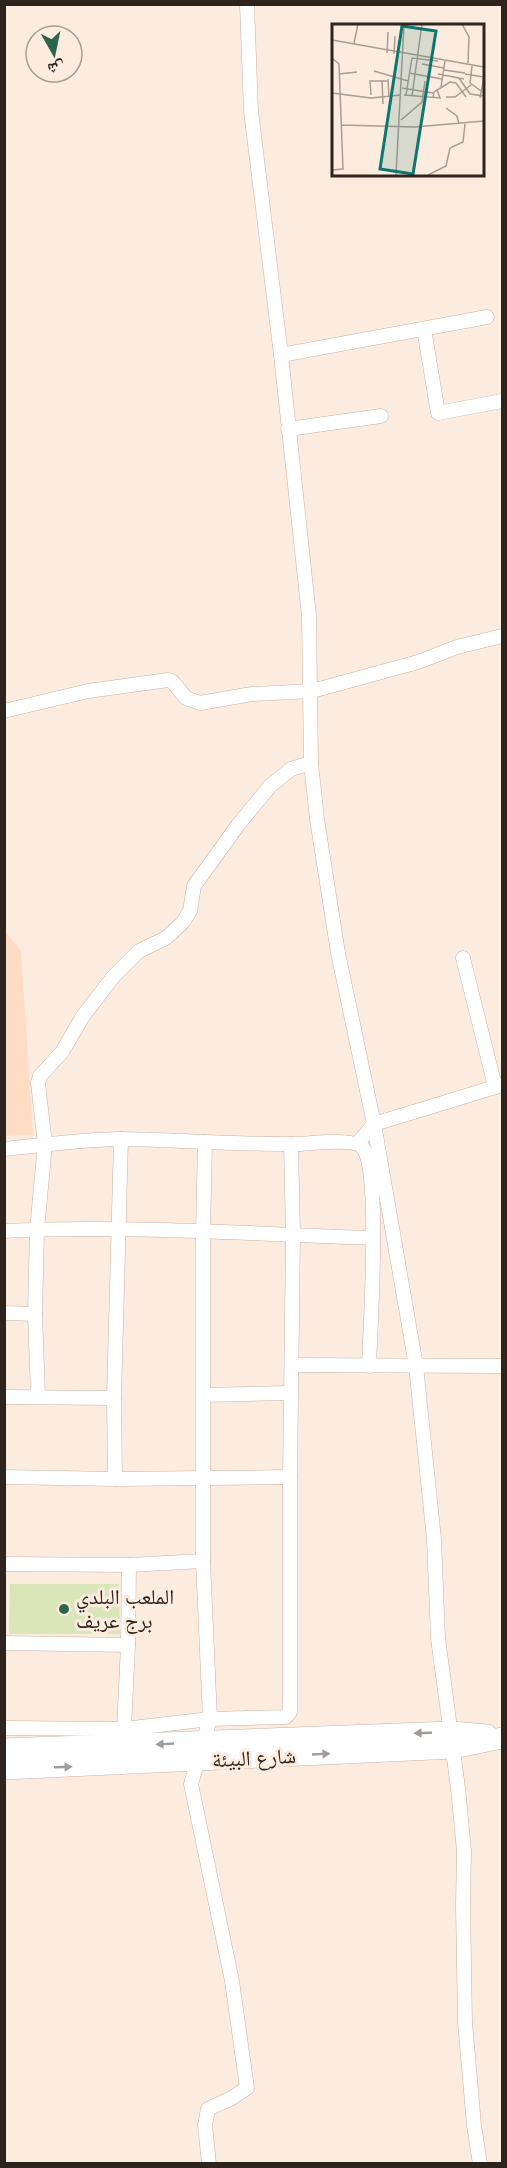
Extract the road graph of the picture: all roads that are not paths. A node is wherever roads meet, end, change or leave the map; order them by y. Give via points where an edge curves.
1 (247, 4) edge
2 (487, 317) dead end
3 (424, 329) junction
4 (281, 355) junction
5 (502, 401) edge
6 (381, 416) dead end
7 (288, 429) junction
8 (502, 636) edge
9 (312, 691) junction
10 (4, 711) edge
11 (312, 763) junction
12 (463, 958) dead end
13 (499, 1086) edge
14 (375, 1124) junction
15 (121, 1139) junction
16 (205, 1142) junction
17 (358, 1143) junction
18 (45, 1144) junction
19 (291, 1144) junction
20 (4, 1149) edge
21 (37, 1230) junction
22 (117, 1231) junction
23 (4, 1232) edge
24 (203, 1232) junction
25 (293, 1236) junction
26 (373, 1238) junction
27 (4, 1313) edge
28 (35, 1314) junction
29 (292, 1365) junction
30 (369, 1366) junction
31 (416, 1366) junction
32 (502, 1366) edge
33 (290, 1393) junction
34 (204, 1395) junction
35 (38, 1396) junction
36 (4, 1397) edge
37 (114, 1398) junction
38 (4, 1477) edge
39 (290, 1477) junction
40 (204, 1478) junction
41 (115, 1479) junction
42 (203, 1561) junction
43 (4, 1564) edge
44 (129, 1564) junction
45 (4, 1643) edge
46 (128, 1645) junction
47 (210, 1719) junction
48 (4, 1728) edge
49 (124, 1729) junction
50 (502, 1737) edge
51 (452, 1740) junction
52 (4, 1749) edge
53 (200, 1751) junction
54 (4, 1769) edge
55 (209, 2163) edge
56 (480, 2163) edge

1 - 4 street via 251,111
2 - 3 street
3 - 4 street
3 - 5 street via 438,413
4 - 7 street
6 - 7 street
7 - 9 street via 309,616
8 - 9 street
9 - 10 street via 252,694 200,703 186,698 168,681 88,691
9 - 11 street
11 - 14 street via 338,953
11 - 18 street via 291,770 270,786 194,886 190,911 183,922 124,965 83,1016 62,1052 40,1076
12 - 13 street
13 - 14 street
14 - 17 street
14 - 31 street
15 - 16 street
15 - 18 street
15 - 22 street
16 - 19 street
16 - 24 street
17 - 19 street
17 - 26 street via 365,1151 370,1170
18 - 20 street
18 - 21 street
19 - 25 street
21 - 22 street
21 - 23 street
21 - 28 street
22 - 24 street
22 - 37 street
24 - 25 street
24 - 34 street
25 - 26 street
25 - 29 street
26 - 30 street
27 - 28 street
28 - 35 street
29 - 30 street
29 - 33 street
30 - 31 street
31 - 32 street
31 - 51 street via 434,1539 438,1638
33 - 34 street
33 - 39 street
34 - 40 street
35 - 36 street
35 - 37 street
37 - 41 street
38 - 41 street
39 - 40 street
39 - 47 street via 291,1712 286,1717
40 - 41 street
40 - 42 street
42 - 44 street
42 - 47 street
43 - 44 street
44 - 46 street
45 - 46 street
46 - 49 street
47 - 49 street
47 - 53 street
48 - 49 street
50 - 51 main road, شارع البيئة
51 - 53 main road, شارع البيئة
51 - 56 street via 464,1851 465,2022
53 -> 52 main road, شارع البيئة
54 -> 53 main road, شارع البيئة
53 - 55 street via 191,1784 232,1981 247,2088 208,2109 205,2125

